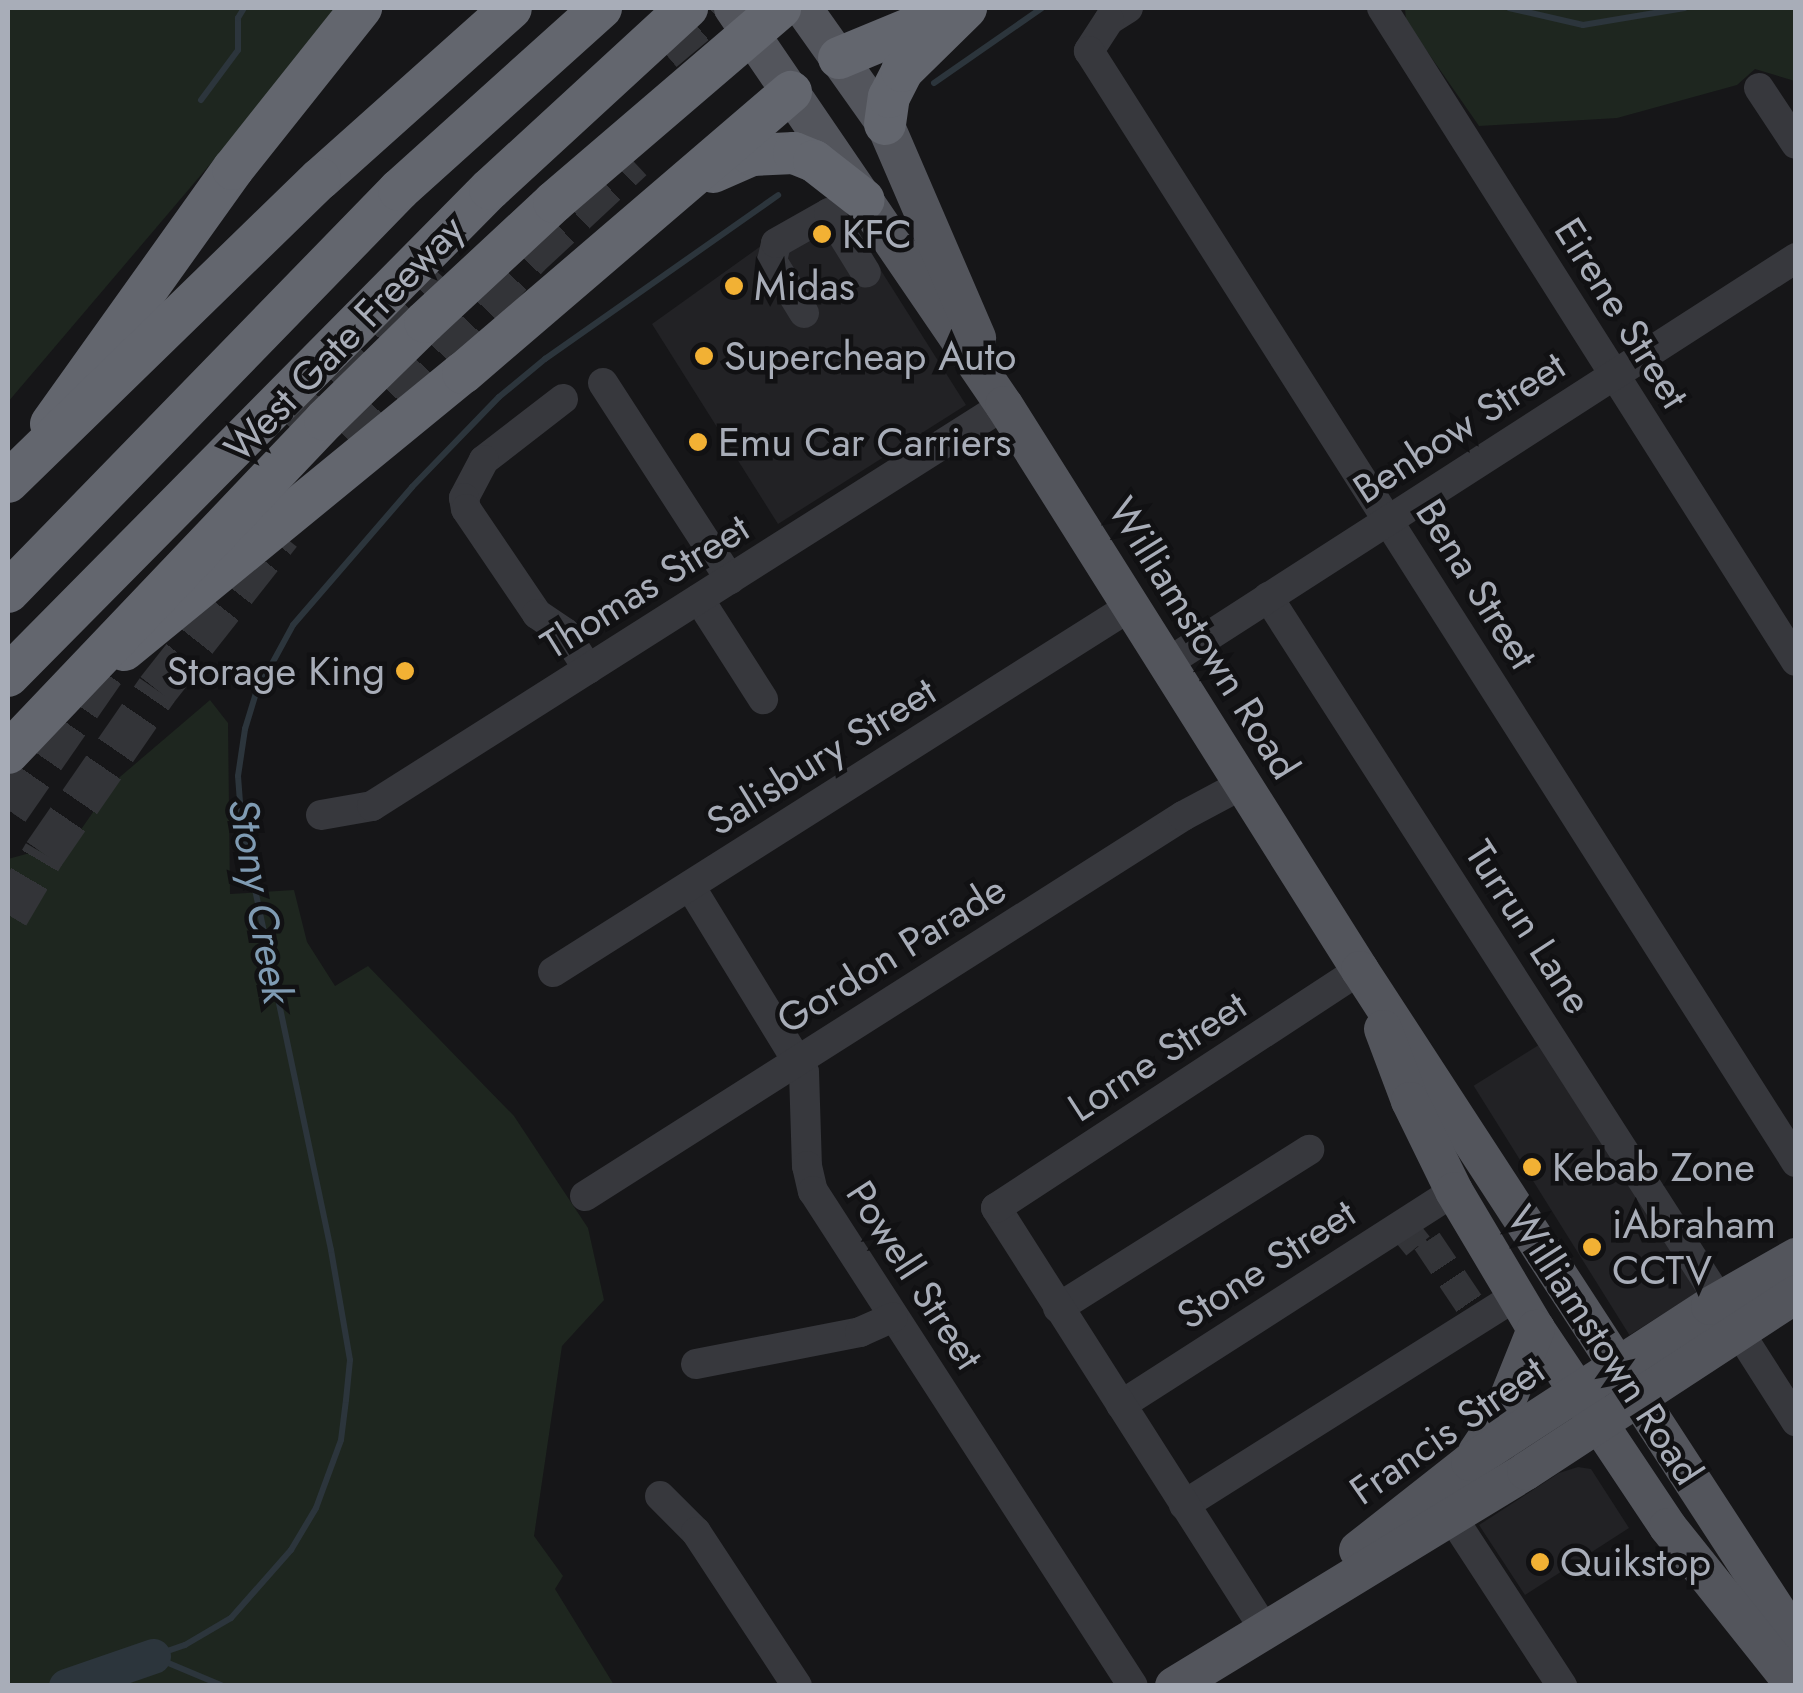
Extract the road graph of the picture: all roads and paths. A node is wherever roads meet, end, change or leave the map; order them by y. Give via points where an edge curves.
1 (511, 8) edge
2 (601, 8) edge
3 (688, 8) tunnel mouth
4 (732, 8) edge
5 (780, 8) edge
6 (803, 8) edge
7 (956, 8) edge
8 (966, 8) edge
9 (1128, 8) edge
10 (1382, 8) edge
11 (360, 9) edge
12 (840, 58) junction
13 (1760, 88) dead end
14 (791, 92) junction
15 (884, 124) junction
16 (1796, 144) edge
17 (864, 200) junction
18 (652, 209) junction
19 (1796, 258) edge
20 (866, 273) dead end
21 (804, 313) dead end
22 (1614, 375) junction
23 (603, 383) dead end
24 (563, 399) dead end
25 (1004, 405) junction
26 (8, 483) edge
27 (1389, 520) junction
28 (730, 579) junction
29 (8, 592) edge
30 (1268, 597) junction
31 (699, 599) junction
32 (1131, 606) junction
33 (1796, 661) edge
34 (1167, 663) junction
35 (588, 669) junction
36 (8, 676) edge
37 (762, 699) dead end
38 (8, 738) edge
39 (8, 753) edge
40 (1243, 784) junction
41 (321, 815) dead end
42 (690, 886) junction
43 (1360, 970) junction
44 (554, 972) dead end
45 (798, 1060) junction
46 (1310, 1150) dead end
47 (1796, 1162) edge
48 (1454, 1191) junction
49 (585, 1196) dead end
50 (1796, 1258) edge
51 (1796, 1294) edge
52 (1516, 1296) junction
53 (1058, 1308) junction
54 (1730, 1316) junction
55 (893, 1317) junction
56 (1536, 1328) junction
57 (696, 1364) dead end
58 (1627, 1382) junction
59 (1121, 1405) junction
60 (1589, 1407) junction
61 (1796, 1421) edge
62 (1470, 1462) junction
63 (660, 1496) dead end
64 (1184, 1505) junction
65 (1452, 1516) junction
66 (1263, 1628) junction
67 (1796, 1640) edge
68 (797, 1686) edge
69 (1133, 1686) edge
70 (1174, 1686) edge
71 (1562, 1686) edge
72 (1795, 1686) edge

1 - 26 highway, bridge via 320,180
2 - 29 highway, West Gate Freeway via 399,190
3 - 36 highway, West Gate Freeway via 490,189
4 - 14 main road, Williamstown Road
5 - 39 highway, bridge via 425,322
6 - 12 main road, Williamstown Road
7 - 12 highway
8 - 15 highway via 902,70 888,96
9 - 27 street, Bena Street via 1109,20 1089,51
10 - 22 street, Eirene Street
11 - 26 highway via 244,155
12 - 14 main road
12 - 15 main road, Williamstown Road
13 - 16 street
14 - 17 main road, Williamstown Road
14 - 18 highway
15 - 25 main road, Williamstown Road
17 - 18 highway via 814,161 772,153 725,164
17 - 25 main road, Williamstown Road
18 - 38 highway via 254,546
19 - 22 street, Benbow Street
20 - 21 street via 829,214 776,243 772,261
22 - 27 street, Benbow Street
22 - 33 street, Eirene Street
23 - 28 street
24 - 35 street via 484,460 464,498 537,614 565,633
25 - 28 street, Thomas Street
25 - 32 main road, Williamstown Road
27 - 30 street, Benbow Street
27 - 47 street, Bena Street
28 - 31 street, Thomas Street
30 - 34 street, Benbow Street
30 - 54 street, Turrun Lane
31 - 35 street, Thomas Street
31 - 37 street
32 - 34 main road, Williamstown Road
32 - 42 street, Salisbury Street
34 - 40 main road, Williamstown Road
35 - 41 street, Thomas Street via 372,806
40 - 43 main road, Williamstown Road
40 - 45 street, Gordon Parade
42 - 44 street, Salisbury Street
42 - 45 street, Powell Street
43 - 48 main road, Williamstown Road via 1410,1101
43 - 53 street, Lorne Street via 996,1208
43 - 58 main road, Williamstown Road
45 - 49 street, Gordon Parade
45 - 55 street, Powell Street via 807,1088 810,1182
46 - 53 street
48 - 52 main road, Williamstown Road
48 - 59 street, Stone Street
50 - 54 main road, Francis Street
51 - 54 main road, Francis Street
52 - 56 main road, Williamstown Road
52 - 64 street
53 - 59 street
54 - 58 main road, Francis Street
54 - 61 street, Turrun Lane
55 - 57 street via 860,1332
55 - 69 street, Powell Street
56 - 60 main road, Williamstown Road
56 - 62 main road via 1501,1416
58 - 60 main road, Francis Street
58 - 67 main road, Williamstown Road
59 - 64 street
60 - 62 main road, Francis Street
60 - 65 main road, Francis Street
60 - 72 main road, Williamstown Road via 1678,1541
62 - 66 main road, Francis Street
63 - 68 street via 696,1532
64 - 66 street
65 - 66 main road, Francis Street
65 - 71 street
66 - 70 main road, Francis Street

